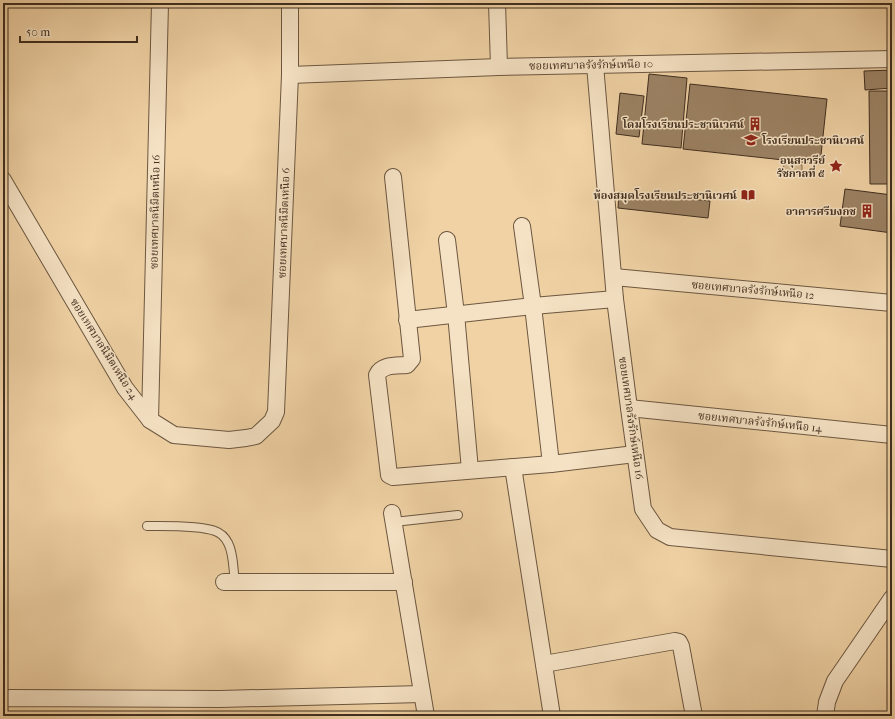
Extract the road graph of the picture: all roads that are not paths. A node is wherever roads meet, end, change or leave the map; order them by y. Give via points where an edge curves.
1 (160, 3) edge
2 (290, 3) edge
3 (497, 3) edge
4 (892, 59) edge
5 (595, 65) junction
6 (499, 67) junction
7 (290, 74) junction
8 (392, 177) dead end
9 (3, 180) edge
10 (522, 226) dead end
11 (447, 240) dead end
12 (614, 277) junction
13 (615, 299) junction
14 (892, 303) edge
15 (533, 306) junction
16 (456, 314) junction
17 (407, 320) junction
18 (629, 408) junction
19 (150, 420) junction
20 (892, 435) edge
21 (256, 436) joint
22 (635, 454) junction
23 (552, 464) junction
24 (513, 467) junction
25 (470, 470) junction
26 (458, 515) dead end
27 (393, 517) joint
28 (147, 526) dead end
29 (892, 559) edge
30 (229, 582) joint
31 (404, 582) junction
32 (892, 598) edge
33 (544, 664) junction
34 (422, 694) junction
35 (3, 700) edge
36 (426, 716) edge
37 (552, 716) edge
38 (694, 716) edge
39 (825, 716) edge

1 - 19 street, ซอยเทศบาลนิมิตเหนือ 16
2 - 7 street, ซอยเทศบาลนิมิตเหนือ 6
3 - 6 street
4 - 5 street, ซอยเทศบาลรังรักษ์เหนือ 10
5 - 6 street, ซอยเทศบาลรังรักษ์เหนือ 10
5 - 12 street, ซอยเทศบาลรังรักษ์เหนือ 16
6 - 7 street, ซอยเทศบาลรังรักษ์เหนือ 10
7 - 21 street, ซอยเทศบาลนิมิตเหนือ 6 via 276,412 272,421
8 - 17 street
9 - 19 street, ซอยเทศบาลนิมิตเหนือ 24 via 125,388
10 - 15 street
11 - 16 street
12 - 13 street, ซอยเทศบาลรังรักษ์เหนือ 16
12 - 14 street, ซอยเทศบาลรังรักษ์เหนือ 12
13 - 15 street
13 - 18 street, ซอยเทศบาลรังรักษ์เหนือ 16
15 - 16 street
15 - 23 street
16 - 17 street
16 - 25 street
17 - 25 street via 412,359 407,366 384,367 377,374 389,474 393,477
18 - 20 street, ซอยเทศบาลรังรักษ์เหนือ 14
18 - 22 street, ซอยเทศบาลรังรักษ์เหนือ 16
19 - 21 street, ซอยเทศบาลนิมิตเหนือ 24 via 174,435 229,440
22 - 23 street
22 - 29 street, ซอยเทศบาลรังรักษ์เหนือ 16 via 643,509 657,530 670,537
23 - 24 street
24 - 25 street
24 - 33 street
26 - 27 lane
27 - 31 street
28 - 30 lane via 204,528 222,535 231,550
30 - 31 street
31 - 34 street
32 - 39 street via 835,681
33 - 37 street
33 - 38 street via 679,642
34 - 35 street via 220,699
34 - 36 street

